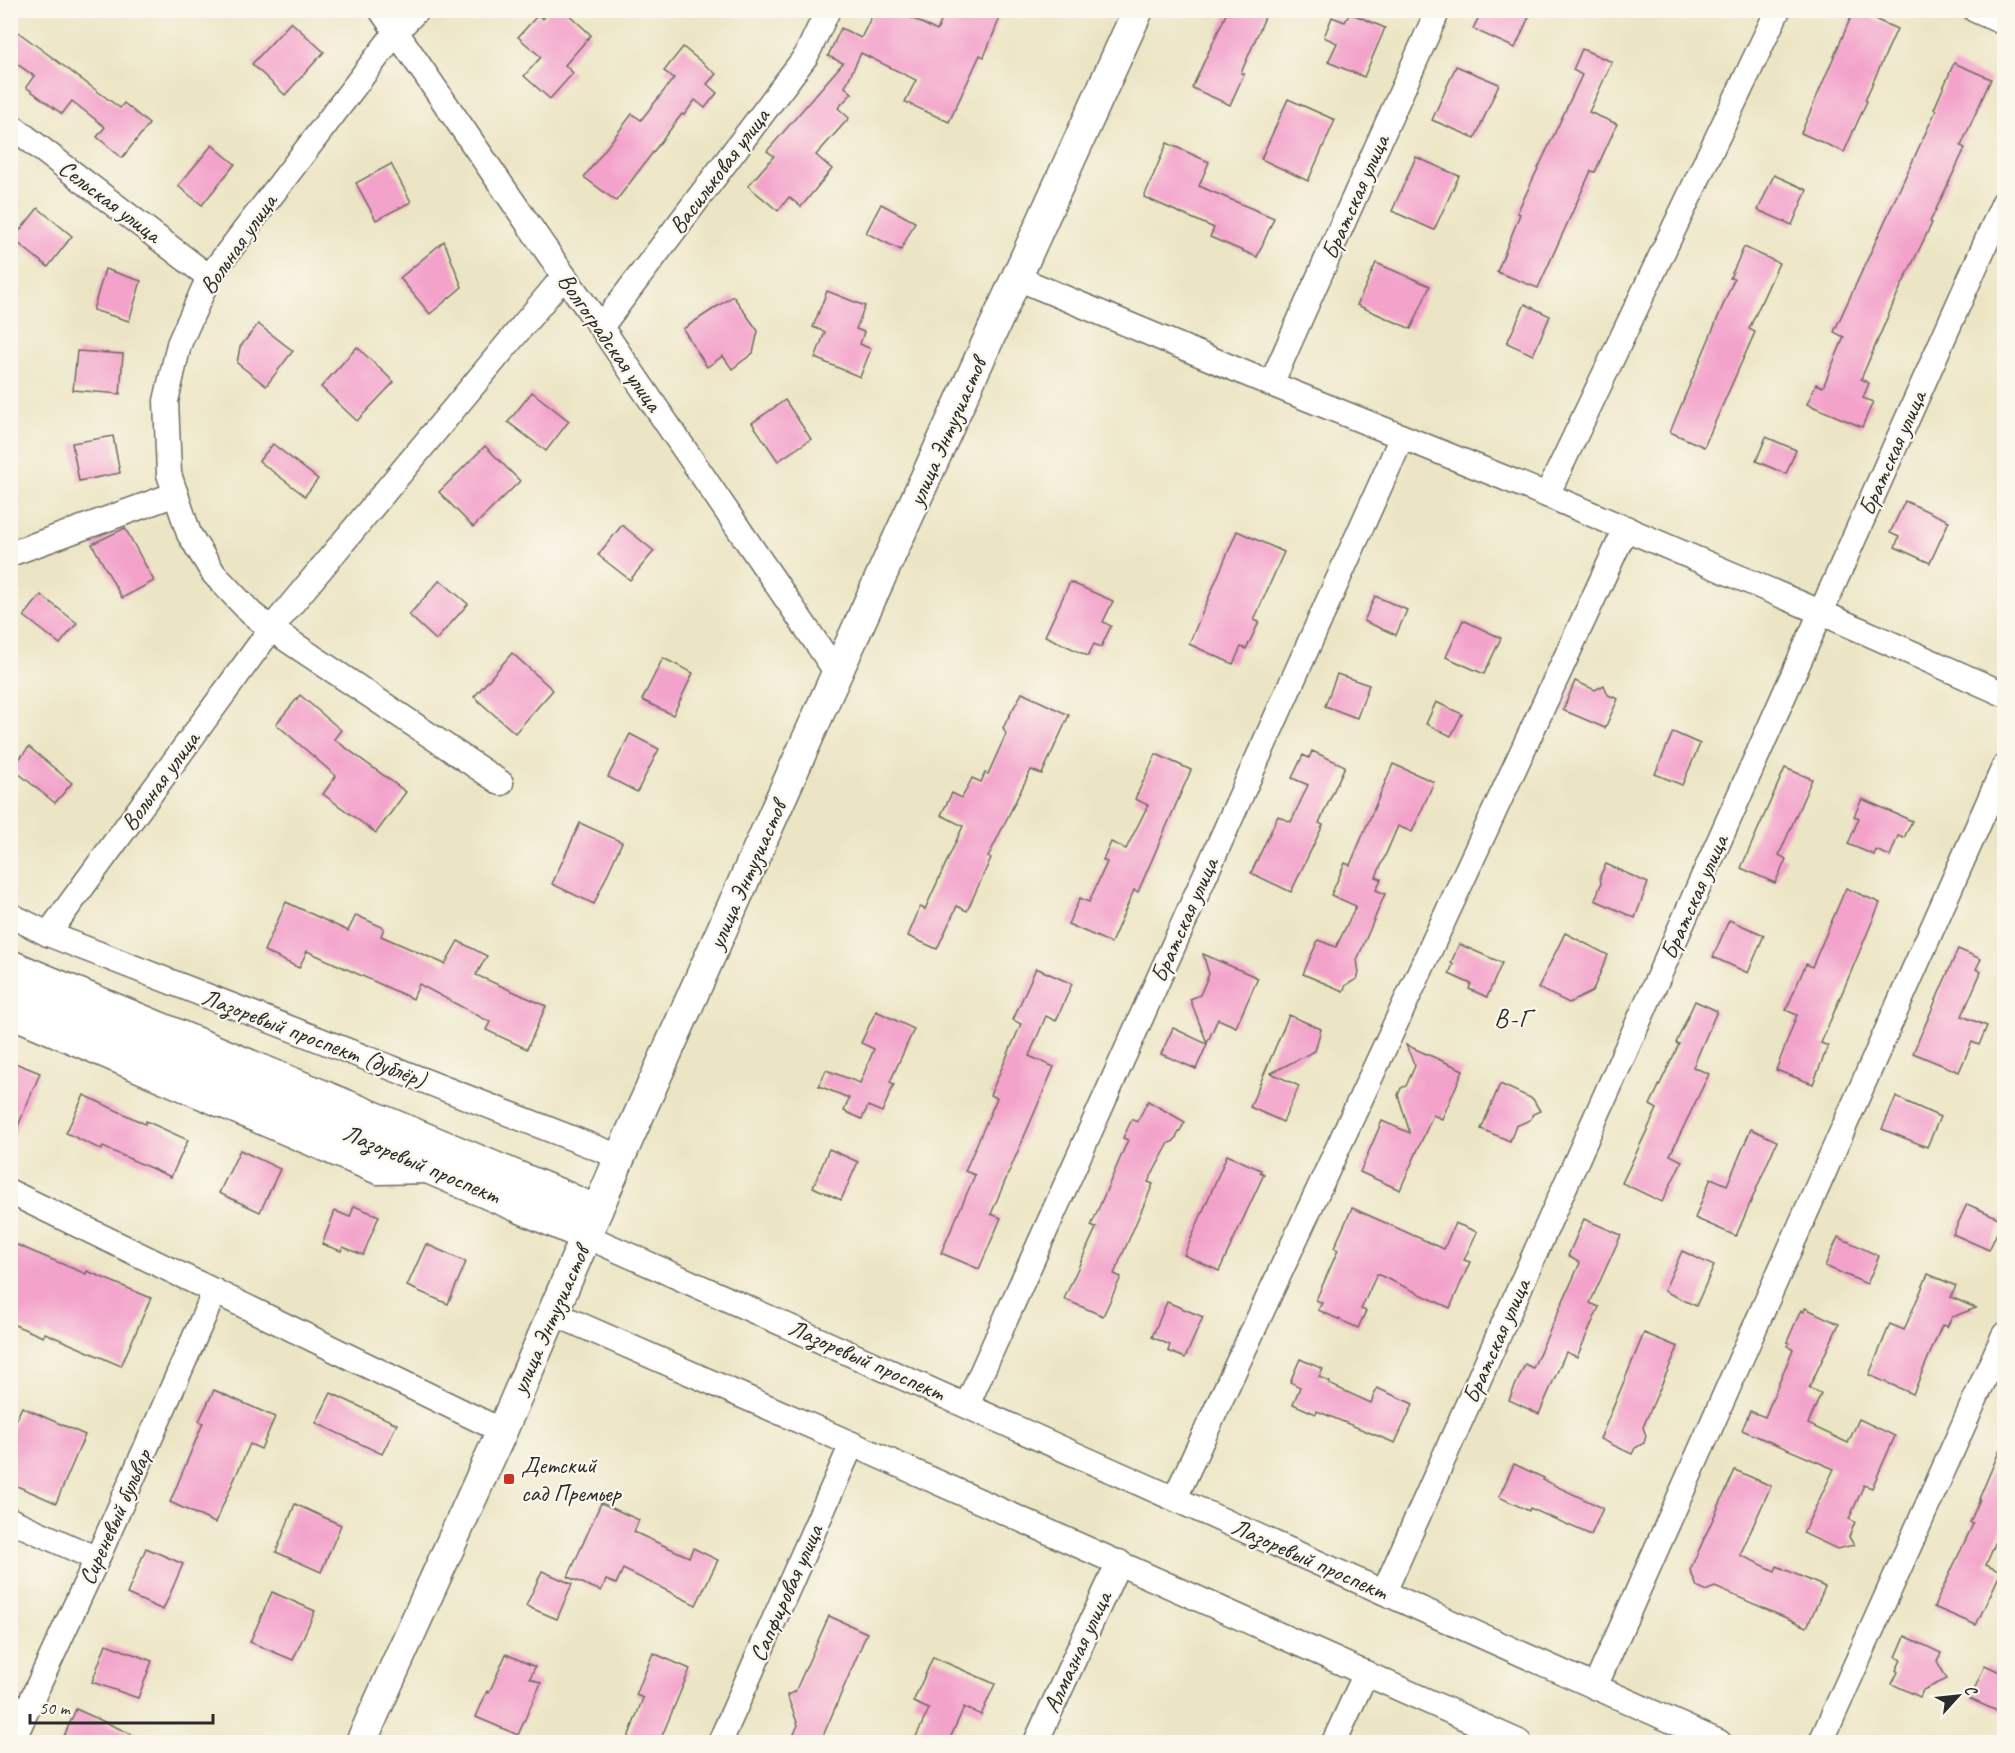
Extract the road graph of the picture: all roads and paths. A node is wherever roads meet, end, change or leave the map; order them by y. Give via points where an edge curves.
1 (381, 10) edge
2 (417, 10) edge
3 (828, 10) edge
4 (1138, 10) edge
5 (1438, 10) edge
6 (1778, 10) edge
7 (1975, 10) edge
8 (2004, 23) edge
9 (396, 32) junction
10 (10, 125) edge
11 (2004, 202) edge
12 (564, 276) junction
13 (210, 277) junction
14 (1017, 278) junction
15 (602, 327) junction
16 (1271, 384) junction
17 (1402, 436) junction
18 (176, 494) junction
19 (1547, 495) junction
20 (1626, 528) junction
21 (10, 554) edge
22 (1820, 612) junction
23 (271, 629) junction
24 (837, 674) junction
25 (2004, 694) edge
26 (2004, 767) edge
27 (501, 783) dead end
28 (10, 915) edge
29 (48, 934) junction
30 (10, 964) edge
31 (10, 989) edge
32 (10, 1015) edge
33 (620, 1157) junction
34 (437, 1171) junction
35 (10, 1192) edge
36 (592, 1224) junction
37 (215, 1291) junction
38 (554, 1313) junction
39 (2004, 1335) edge
40 (967, 1405) junction
41 (502, 1431) junction
42 (852, 1444) junction
43 (1175, 1498) junction
44 (10, 1520) edge
45 (97, 1559) junction
46 (1119, 1562) junction
47 (1384, 1592) junction
48 (1365, 1673) junction
49 (1595, 1687) junction
50 (12, 1743) edge
51 (361, 1743) edge
52 (720, 1743) edge
53 (1036, 1743) edge
54 (1334, 1743) edge
55 (1519, 1743) edge
56 (1719, 1743) edge
57 (1821, 1743) edge

1 - 9 street, Волгоградская улица
2 - 9 street, Вольная улица
3 - 15 street, Васильковая улица via 806,56
4 - 14 street, улица Энтузиастов
5 - 16 street, Братская улица
6 - 19 street
7 - 8 street
9 - 12 street, Волгоградская улица
9 - 13 street, Вольная улица
10 - 13 street, Сельская улица
11 - 22 street, Братская улица
12 - 15 street, Волгоградская улица
12 - 23 street, Вольная улица
13 - 18 street, Вольная улица via 179,344 166,401 169,474
14 - 16 street
14 - 24 street, улица Энтузиастов
15 - 24 street, Волгоградская улица
16 - 17 street
17 - 19 street
17 - 40 street, Братская улица
18 - 21 street
18 - 23 street, Вольная улица via 189,534 214,574
19 - 20 street
20 - 22 street
20 - 43 street
22 - 25 street
22 - 47 street, Братская улица
23 - 27 street, Вольная улица
23 - 29 street, Вольная улица
24 - 33 street, улица Энтузиастов
26 - 49 street
28 - 29 street, Лазоревый проспект (дублёр)
29 - 33 street, Лазоревый проспект (дублёр)
30 - 36 street, Лазоревый проспект
31 - 34 street, Лазоревый проспект
32 - 34 street via 378,1172
33 - 36 street, улица Энтузиастов
34 - 36 street, Лазоревый проспект
35 - 37 street
36 - 38 street, улица Энтузиастов
36 - 40 street, Лазоревый проспект
37 - 41 street
37 - 45 street, Сиреневый бульвар
38 - 41 street, улица Энтузиастов
38 - 42 street
39 - 57 street
40 - 43 street, Лазоревый проспект
41 - 51 street, улица Энтузиастов
42 - 46 street
42 - 52 street, Сапфировая улица
43 - 47 street, Лазоревый проспект
44 - 45 street
45 - 50 street, Сиреневый бульвар
46 - 48 street
46 - 53 street, Алмазная улица
47 - 49 street, Лазоревый проспект
48 - 54 street
48 - 55 street
49 - 56 street, Лазоревый проспект

